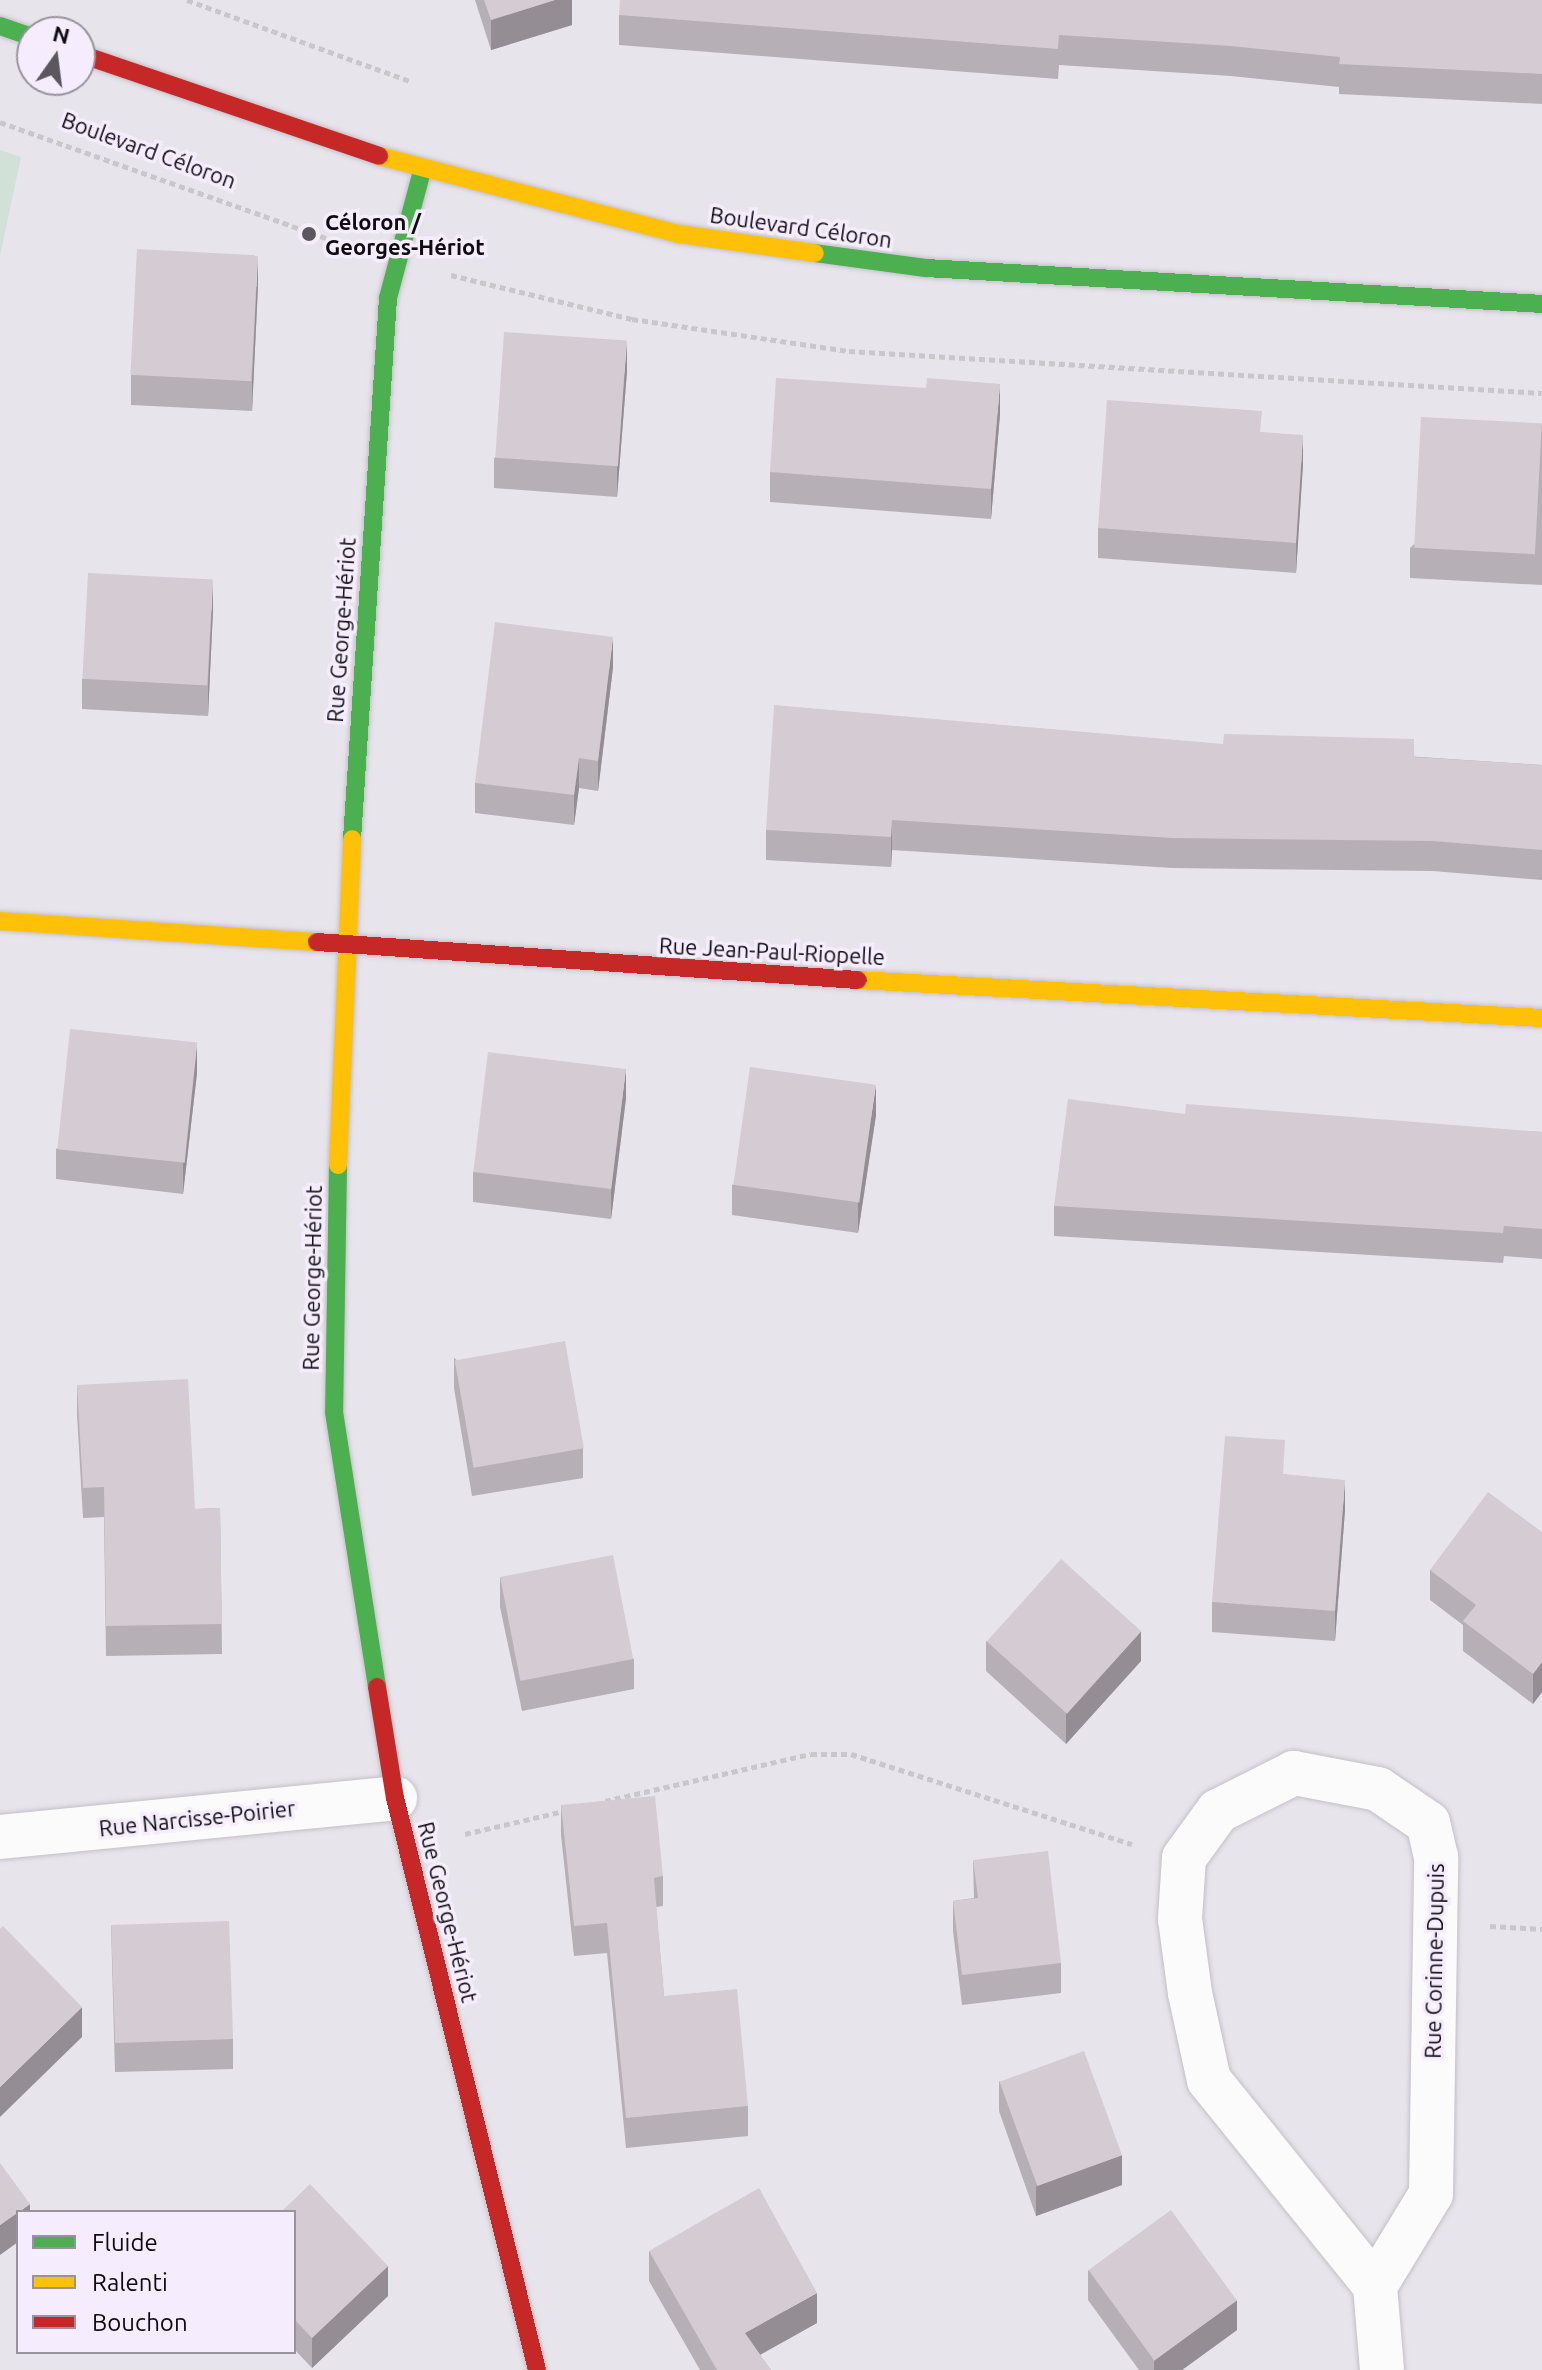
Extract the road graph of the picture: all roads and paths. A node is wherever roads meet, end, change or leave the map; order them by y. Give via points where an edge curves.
1 (187, 0) edge
2 (96, 59) edge
3 (409, 81) dead end
4 (0, 122) edge
5 (422, 171) junction
6 (327, 240) dead end
7 (495, 287) dead end
8 (1542, 304) edge
9 (1542, 393) edge
10 (0, 921) edge
11 (344, 944) junction
12 (1542, 1018) edge
13 (395, 1798) junction
14 (600, 1802) edge
15 (570, 1809) edge
16 (465, 1834) dead end
17 (0, 1837) edge
18 (1137, 1845) dead end
19 (1481, 1926) dead end
20 (1542, 1929) edge
21 (1375, 2286) junction
22 (537, 2370) edge
23 (1382, 2370) edge

1 - 3 path
2 - 5 street, Boulevard Céloron
4 - 6 path, Boulevard Céloron
5 - 8 street, Boulevard Céloron via 613,220 853,261
5 - 11 street, Rue George-Hériot via 388,298
7 - 9 path via 632,319 849,351
10 - 11 street, Rue Jean-Paul-Riopelle
11 - 12 street, Rue Jean-Paul-Riopelle via 433,956
11 - 13 street, Rue George-Hériot via 334,1412
13 - 17 street, Rue Narcisse-Poirier
13 - 22 street, Rue George-Hériot
14 - 18 path via 811,1754 851,1754
15 - 16 path
19 - 20 path
21 - 21 street, Rue Corinne-Dupuis via 1431,2194 1436,1857 1428,1823 1378,1789 1294,1773 1218,1811 1184,1858 1180,1919 1190,1993 1209,2080
21 - 23 street

